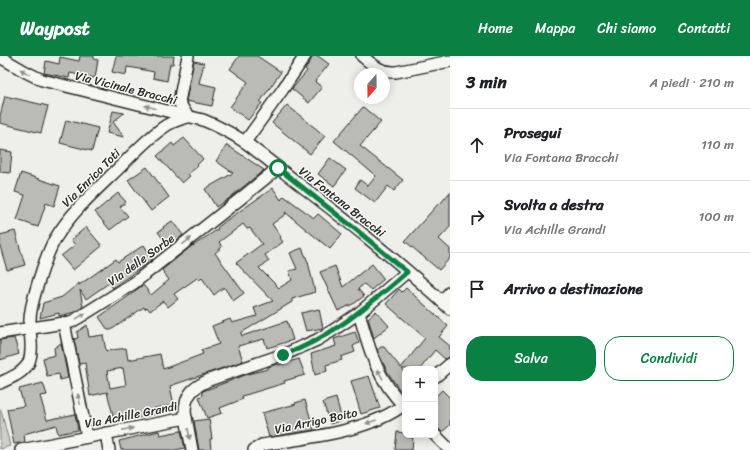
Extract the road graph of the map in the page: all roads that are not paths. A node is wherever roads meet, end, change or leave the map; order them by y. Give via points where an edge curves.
1 (188, 56) edge
2 (305, 56) edge
3 (362, 56) edge
4 (0, 57) edge
5 (450, 61) edge
6 (188, 117) junction
7 (245, 142) junction
8 (278, 168) junction
9 (407, 272) junction
10 (450, 292) edge
11 (446, 305) edge
12 (359, 313) junction
13 (64, 323) junction
14 (30, 329) junction
15 (0, 333) edge
16 (450, 364) edge
17 (438, 374) edge
18 (0, 383) edge
19 (402, 404) edge
20 (402, 407) edge
21 (186, 418) junction
22 (106, 433) junction
23 (87, 437) junction
24 (437, 438) edge
25 (21, 450) edge
26 (109, 450) edge
27 (192, 450) edge
28 (254, 450) edge
29 (450, 450) edge

1 - 6 street, Via Vicinale Bracchi via 179,102
2 - 7 street
3 - 5 street via 387,72
6 -> 4 street, Via Vicinale Bracchi via 42,80
6 - 7 street, Via Fontana Bracchi via 216,125
6 - 14 street, Via Enrico Toti via 171,122 154,134 71,216 55,239 45,261 31,308
7 - 8 street, Via Fontana Bracchi
8 - 9 street, Via Fontana Bracchi
13 -> 8 street, Via delle Sorbe via 71,322 134,284
9 - 11 street, Via Fontana Bracchi
9 - 12 street, Via Achille Grandi
10 - 11 street
19 -> 12 street via 377,370
12 - 21 street, Via Achille Grandi via 304,346 197,386 187,399
13 - 14 street, Via delle Sorbe
23 -> 13 street
14 - 15 street, Via delle Sorbe
14 - 18 street, Via Enrico Toti via 31,353 27,364 17,375
16 - 17 street
20 -> 28 street, Via Arrigo Boito via 354,427 329,434 262,445
22 -> 21 street, Via Achille Grandi
21 -> 27 street
22 - 23 street, Via Achille Grandi
22 - 26 street
23 - 25 street, Via Achille Grandi
24 - 29 street

